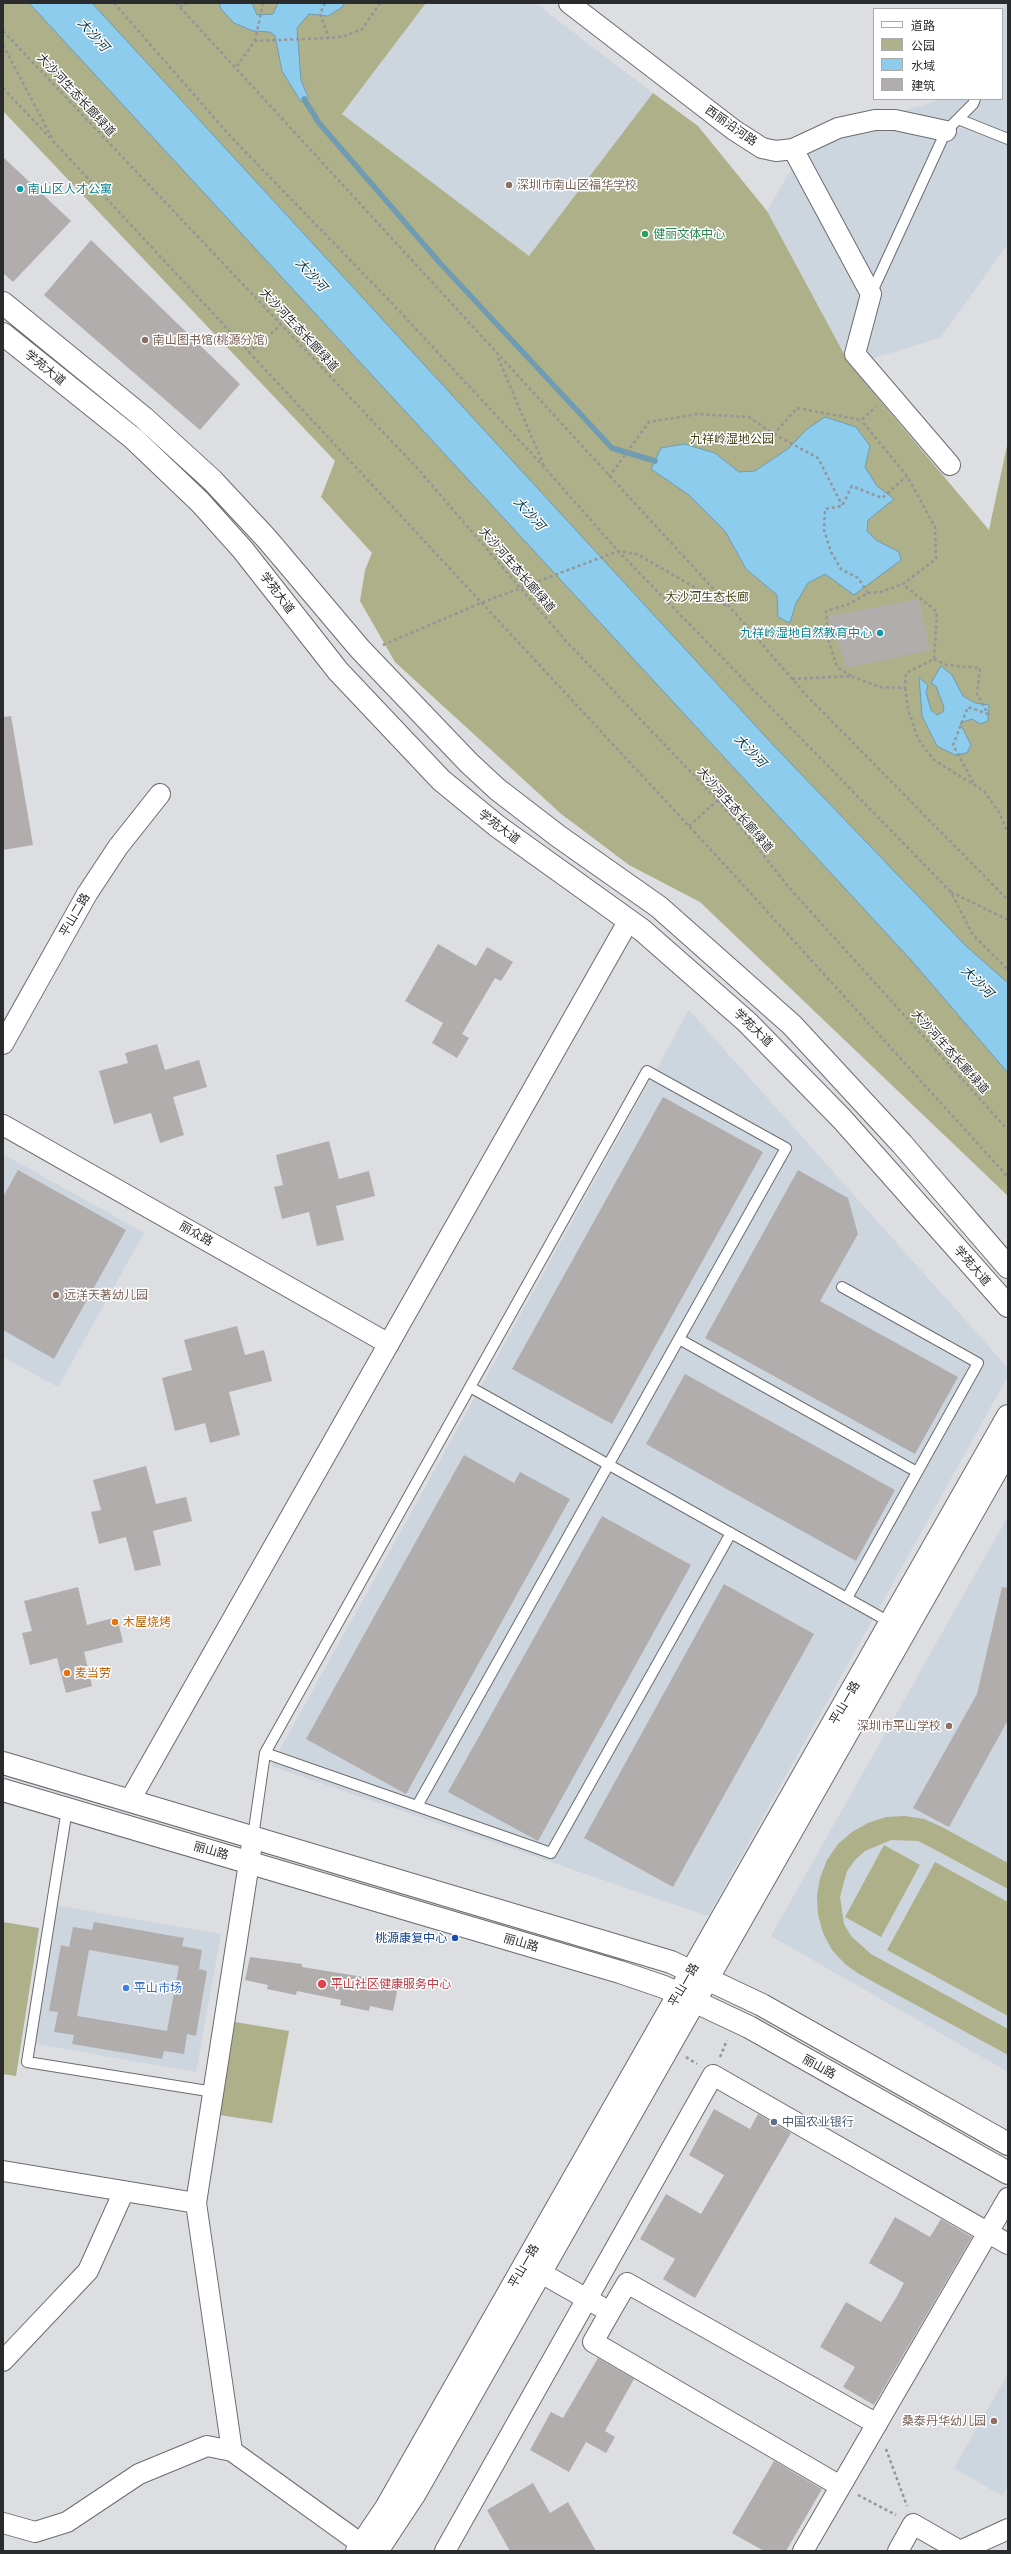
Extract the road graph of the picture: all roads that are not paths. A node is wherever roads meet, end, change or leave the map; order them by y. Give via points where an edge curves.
1 (569, 3) edge
2 (974, 100) edge
3 (952, 125) junction
4 (1008, 139) edge
5 (792, 149) junction
6 (871, 294) junction
7 (3, 303) edge
8 (3, 334) edge
9 (950, 466) dead end
10 (160, 794) dead end
11 (629, 920) junction
12 (3, 1044) edge
13 (3, 1125) edge
14 (1008, 1267) edge
15 (842, 1287) dead end
16 (1008, 1306) edge
17 (679, 1338) junction
18 (389, 1344) junction
19 (470, 1387) junction
20 (1008, 1416) edge
21 (1005, 1456) edge
22 (608, 1464) junction
23 (917, 1472) junction
24 (731, 1533) junction
25 (847, 1598) junction
26 (898, 1627) junction
27 (265, 1753) junction
28 (3, 1763) edge
29 (3, 1790) edge
30 (130, 1800) junction
31 (417, 1806) junction
32 (67, 1809) junction
33 (253, 1837) junction
34 (250, 1862) junction
35 (700, 1975) junction
36 (687, 1998) junction
37 (214, 2092) junction
38 (1008, 2144) edge
39 (3, 2172) edge
40 (1008, 2173) edge
41 (124, 2191) junction
42 (1008, 2198) edge
43 (196, 2203) junction
44 (988, 2233) junction
45 (1008, 2244) edge
46 (533, 2268) junction
47 (587, 2299) junction
48 (610, 2312) junction
49 (3, 2361) edge
50 (877, 2424) junction
51 (232, 2451) junction
52 (840, 2486) junction
53 (3, 2523) edge
54 (1008, 2528) edge
55 (367, 2550) edge
56 (444, 2551) edge
57 (803, 2551) edge
58 (898, 2551) edge
59 (961, 2551) edge

1 - 5 street, 西丽沿河路 via 751,142 762,148
2 - 3 lane
3 - 4 lane
3 - 5 street, 西丽沿河路 via 875,120 838,128
3 - 6 lane
5 - 6 street
6 - 9 street via 855,354
7 - 14 street, 学苑大道 via 144,418 212,480 267,539 382,675 474,768 558,836 659,907 792,1025 902,1144
8 - 11 street, 学苑大道 via 134,439 200,502 243,550 338,671 441,780 497,826
10 - 12 street, 平山二路 via 118,847 87,894
11 - 16 street, 学苑大道 via 703,981 786,1060 879,1159
11 - 18 street
13 - 18 street, 丽众路
15 - 23 lane via 978,1363
17 - 19 lane via 786,1148 647,1071
17 - 22 lane
17 - 23 lane
18 - 30 street
19 - 22 lane
19 - 27 lane
20 - 26 street, 平山一路
21 - 26 street, 平山一路
22 - 24 lane
22 - 31 lane
23 - 25 lane
24 - 25 lane
24 - 31 lane via 551,1853
25 - 26 lane
26 - 35 street, 平山一路
27 - 31 lane
27 - 33 lane
28 - 30 street, 丽山路
29 - 32 street, 丽山路
30 - 33 street, 丽山路
32 - 34 street, 丽山路
32 - 37 lane via 27,2062
33 - 34 street
33 - 35 street, 丽山路 via 623,1946
34 - 36 street, 丽山路 via 620,1972
34 - 37 street
35 - 36 street, 平山一路
35 - 38 street, 丽山路 via 762,2005
36 - 40 street, 丽山路 via 735,2020
36 - 46 street, 平山一路
36 - 46 street, 平山一路 via 670,2046
37 - 43 street
39 - 41 street
41 - 43 street
41 - 49 street via 88,2271
42 - 44 street
43 - 51 street
44 - 45 street
44 - 47 street via 713,2075
44 - 50 street
46 - 47 street
46 - 55 street, 平山一路 via 386,2508
47 - 48 street
47 - 56 street
48 - 50 street via 627,2283
48 - 52 street via 593,2342
50 - 52 street
51 - 53 street via 207,2446 139,2474 68,2522 35,2532
51 - 55 street
52 - 57 street
54 - 59 street
58 - 59 street via 913,2524

